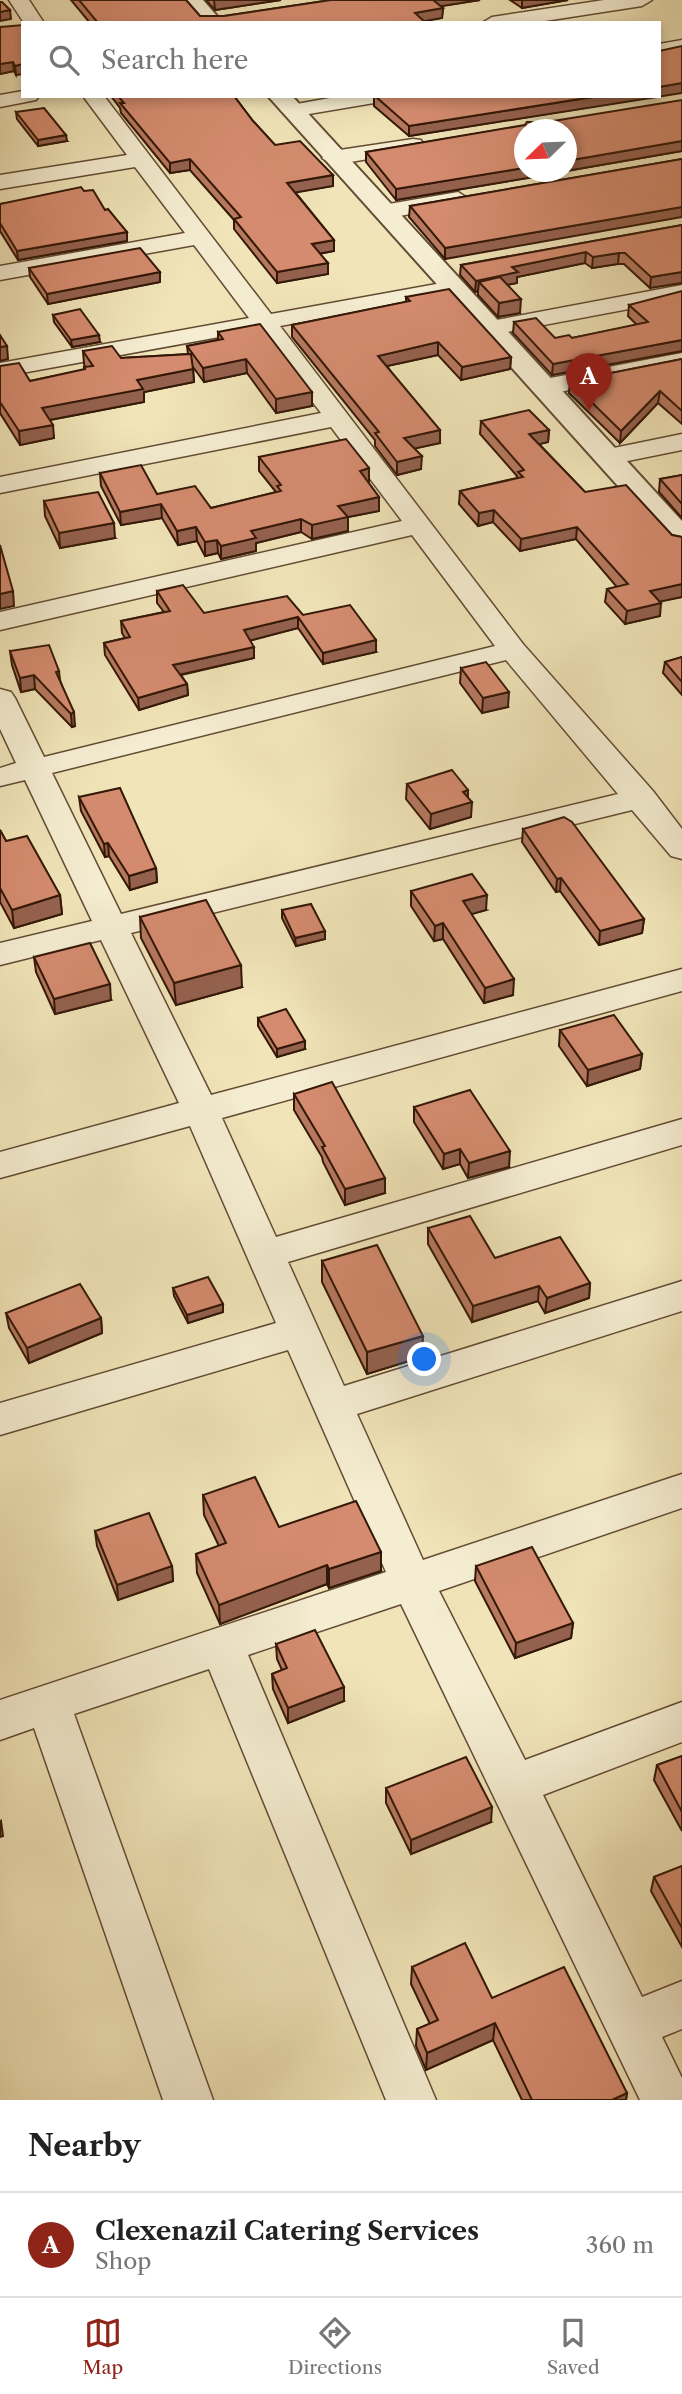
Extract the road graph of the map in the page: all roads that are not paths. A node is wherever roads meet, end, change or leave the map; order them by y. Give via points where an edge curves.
1 (19, 0) edge
2 (192, 0) edge
3 (642, 0) edge
4 (235, 15) edge
5 (33, 21) edge
6 (211, 21) edge
7 (505, 21) edge
8 (682, 46) edge
9 (661, 50) edge
10 (21, 97) edge
11 (95, 98) edge
12 (356, 98) edge
13 (0, 101) edge
14 (285, 104) edge
15 (428, 142) edge
16 (333, 158) junction
17 (142, 159) junction
18 (0, 182) edge
19 (478, 196) edge
20 (383, 212) junction
21 (202, 237) junction
22 (0, 273) edge
23 (452, 275) junction
24 (682, 292) edge
25 (266, 323) junction
26 (491, 328) junction
27 (682, 360) edge
28 (0, 370) edge
29 (545, 387) junction
30 (336, 418) junction
31 (682, 442) edge
32 (608, 457) junction
33 (0, 485) edge
34 (421, 525) junction
35 (680, 535) edge
36 (0, 621) edge
37 (513, 650) junction
38 (0, 698) edge
39 (35, 770) junction
40 (0, 776) edge
41 (642, 798) junction
42 (682, 849) edge
43 (112, 928) junction
44 (0, 954) edge
45 (682, 979) edge
46 (200, 1109) junction
47 (682, 1132) edge
48 (0, 1165) edge
49 (264, 1255) junction
50 (682, 1296) edge
51 (298, 1332) junction
52 (332, 1406) junction
53 (0, 1419) edge
54 (682, 1491) edge
55 (413, 1584) junction
56 (221, 1644) junction
57 (48, 1703) junction
58 (0, 1720) edge
59 (682, 1722) edge
60 (514, 1785) junction
61 (682, 2005) edge
62 (629, 2026) junction
63 (188, 2100) edge
64 (411, 2100) edge
65 (666, 2100) edge

1 - 5 street
2 - 6 street
3 - 7 street
4 - 6 street
8 - 9 street
10 - 13 street
11 - 17 street
12 - 14 street
14 - 16 street
15 - 16 street
16 - 20 street
17 - 18 street
17 - 21 street
19 - 20 street
20 - 23 street
21 - 22 street
21 - 25 street
23 - 25 street
23 - 26 street
24 - 26 street
25 - 28 street
25 - 30 street
26 - 29 street
27 - 29 street
29 - 32 street
30 - 33 street
30 - 34 street
31 - 32 street
32 - 35 street
34 - 36 street
34 - 37 street
37 - 39 street
37 - 41 street
38 - 39 street
39 - 40 street
39 - 43 street
41 - 42 street
41 - 43 street
43 - 44 street
43 - 46 street
45 - 46 street
46 - 48 street
46 - 49 street
47 - 49 street
49 - 51 street
50 - 52 street
51 - 52 street
51 - 53 street
52 - 55 street
54 - 55 street
55 - 56 street
55 - 60 street
56 - 57 street
56 - 64 street
57 - 58 street
57 - 63 street
59 - 60 street
60 - 62 street
61 - 62 street
62 - 65 street

